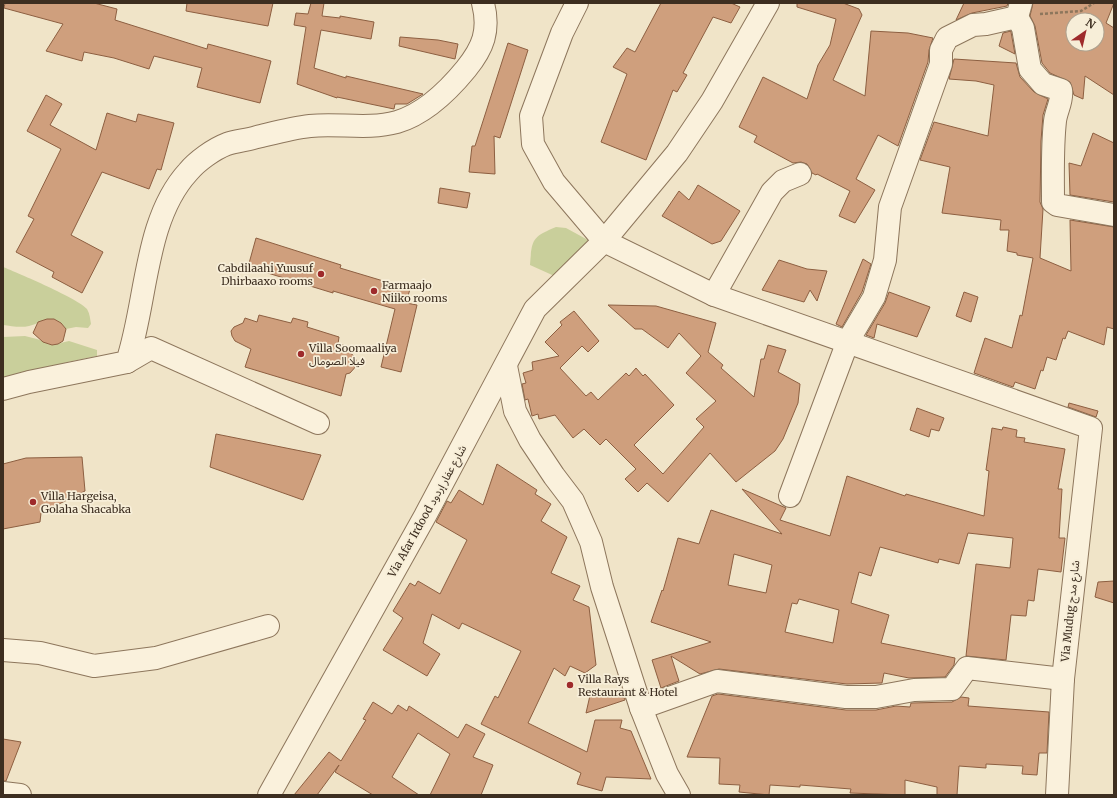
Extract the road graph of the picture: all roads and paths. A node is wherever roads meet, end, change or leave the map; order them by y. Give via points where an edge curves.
1 (483, 3) edge
2 (577, 3) edge
3 (768, 3) edge
4 (1094, 3) edge
5 (1019, 10) edge
6 (800, 174) dead end
7 (1114, 216) edge
8 (604, 241) junction
9 (714, 295) junction
10 (848, 341) junction
11 (127, 362) junction
12 (506, 366) junction
13 (3, 389) edge
14 (318, 424) dead end
15 (790, 496) dead end
16 (268, 626) dead end
17 (3, 650) edge
18 (1063, 679) junction
19 (641, 708) junction
20 (3, 793) edge
21 (20, 795) edge
22 (269, 795) edge
23 (678, 795) edge
24 (1057, 795) edge

1 - 11 street via 486,14 485,32 479,53 453,84 426,107 398,122 359,127 310,126 227,144 188,171 171,194 159,222
2 - 8 street via 562,33 532,116 534,144 554,182
3 - 8 street, Via Afar Irdood شارع عفار إردود via 712,101 677,153
4 - 5 path via 1081,11
5 - 7 street via 1030,69 1043,84 1061,90 1062,95 1055,120 1053,202 1057,206
5 - 10 street via 986,24 973,25 946,38 941,50 941,64 890,207 886,260 874,297
6 - 9 street via 783,180 772,192
8 - 9 street
8 - 12 street, Via Afar Irdood شارع عفار إردود via 535,310
9 - 10 street
10 - 15 street
10 - 18 street, Via Mudug شارع مدج via 1091,428
11 - 13 street
11 - 14 street via 151,348
12 - 19 street via 515,411 530,440 573,501 591,542 602,586
12 - 22 street, Via Afar Irdood شارع عفار إردود
16 - 17 street via 156,658 94,666 40,653
18 - 19 street via 966,668 952,690 914,690 876,697 846,697 717,681
18 - 24 street, Via Mudug شارع مدج
19 - 23 street via 666,774
20 - 21 street

